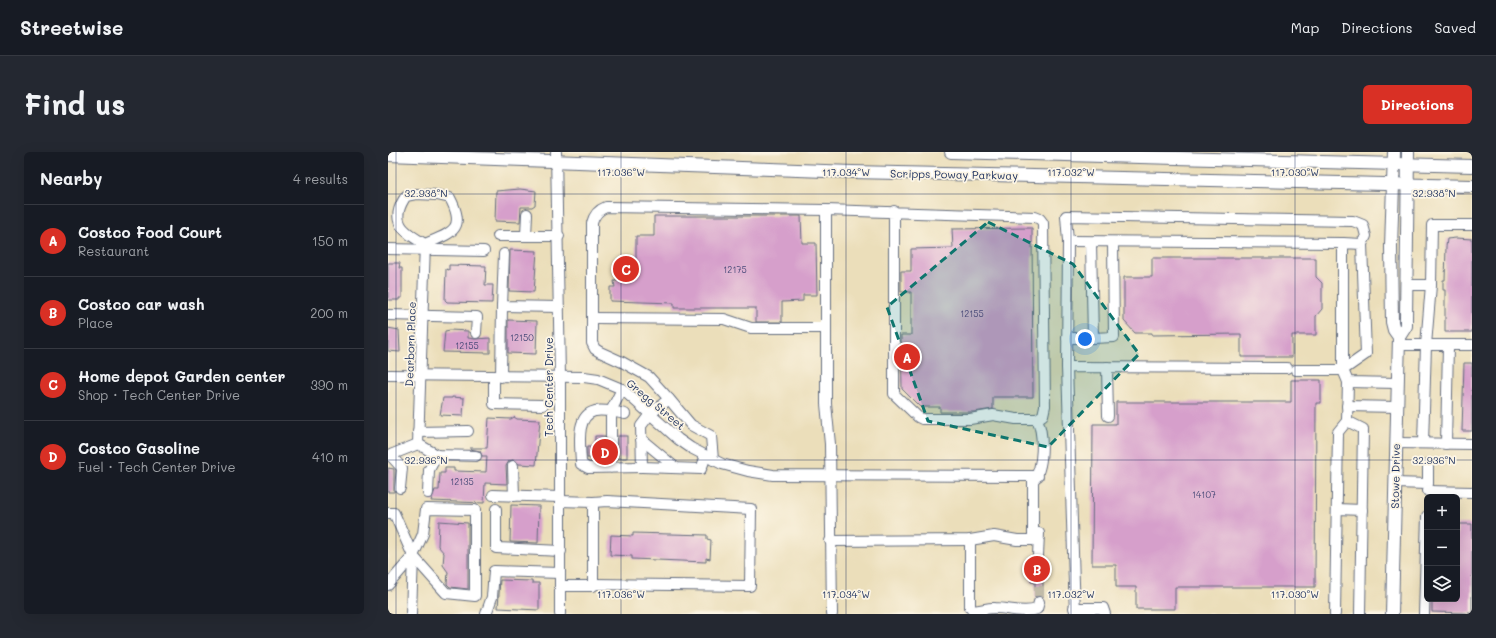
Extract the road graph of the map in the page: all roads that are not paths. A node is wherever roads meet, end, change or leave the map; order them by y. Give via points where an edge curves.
1 (951, 152) edge
2 (388, 155) edge
3 (557, 156) edge
4 (1394, 158) edge
5 (1408, 158) edge
6 (1472, 166) edge
7 (1393, 184) junction
8 (1407, 184) junction
9 (1472, 186) edge
10 (826, 210) junction
11 (894, 211) junction
12 (526, 214) dead end
13 (1472, 225) edge
14 (498, 236) dead end
15 (526, 236) junction
16 (559, 236) junction
17 (1068, 241) junction
18 (1091, 242) junction
19 (1113, 242) junction
20 (1343, 243) junction
21 (1362, 244) junction
22 (425, 247) junction
23 (388, 249) edge
24 (484, 251) dead end
25 (504, 254) dead end
26 (1406, 285) junction
27 (1431, 285) junction
28 (502, 306) junction
29 (560, 307) junction
30 (388, 315) edge
31 (423, 316) junction
32 (592, 318) junction
33 (826, 328) junction
34 (476, 333) dead end
35 (1067, 338) junction
36 (1094, 338) junction
37 (1399, 341) junction
38 (1426, 345) junction
39 (1448, 345) junction
40 (1472, 345) edge
41 (1067, 367) junction
42 (1107, 367) junction
43 (1343, 370) junction
44 (388, 375) edge
45 (421, 376) junction
46 (498, 377) junction
47 (560, 377) junction
48 (1348, 382) junction
49 (1397, 383) junction
50 (622, 389) junction
51 (669, 399) junction
52 (543, 405) dead end
53 (1347, 406) junction
54 (1397, 407) junction
55 (611, 411) junction
56 (625, 414) dead end
57 (650, 414) junction
58 (1108, 416) dead end
59 (1037, 419) junction
60 (1347, 421) junction
61 (468, 431) dead end
62 (418, 432) junction
63 (641, 439) junction
64 (1396, 442) junction
65 (1423, 443) junction
66 (418, 444) junction
67 (1446, 444) junction
68 (1472, 444) edge
69 (437, 454) junction
70 (389, 456) edge
71 (476, 456) dead end
72 (709, 458) junction
73 (1428, 464) dead end
74 (513, 466) dead end
75 (642, 467) junction
76 (611, 468) junction
77 (676, 468) junction
78 (830, 476) junction
79 (1038, 476) junction
80 (1395, 483) junction
81 (400, 488) dead end
82 (1428, 490) edge
83 (1472, 492) edge
84 (428, 493) dead end
85 (493, 495) dead end
86 (514, 496) junction
87 (560, 499) junction
88 (592, 502) junction
89 (496, 509) dead end
90 (1337, 509) junction
91 (1362, 510) junction
92 (388, 513) edge
93 (1427, 530) edge
94 (1037, 539) junction
95 (970, 540) junction
96 (830, 541) junction
97 (561, 550) junction
98 (413, 556) junction
99 (1038, 556) tunnel mouth
100 (560, 573) junction
101 (592, 584) junction
102 (388, 585) edge
103 (560, 586) junction
104 (1039, 602) dead end
105 (1074, 611) edge
106 (411, 614) edge
107 (486, 614) edge
108 (560, 614) edge
109 (832, 614) edge
110 (1105, 614) edge
111 (1335, 614) edge
112 (1360, 614) edge
113 (1392, 614) edge
114 (1424, 614) edge

1 - 4 main road, Scripps Poway Parkway
2 - 3 main road, Scripps Poway Parkway
3 - 7 main road, Scripps Poway Parkway via 852,172
3 - 16 street, Tech Center Drive
4 - 5 main road, Scripps Poway Parkway
4 - 7 main road, Stowe Drive
5 - 6 main road, Scripps Poway Parkway
5 - 8 main road, Stowe Drive
7 - 8 main road, Scripps Poway Parkway
7 - 37 main road, Stowe Drive via 1392,322
8 - 9 main road, Scripps Poway Parkway
8 - 26 main road, Stowe Drive
10 - 11 street
10 - 32 street via 606,207 601,209 594,216 592,223
10 - 33 street
11 - 59 street via 894,394 919,418 970,419 993,415
11 - 59 street via 1035,217 1043,223 1046,406 1043,415
12 - 15 street
13 - 27 street via 1432,225
14 - 15 street
15 - 16 street
16 - 29 street, Tech Center Drive
17 - 18 street
17 - 21 street via 1066,216 1353,221 1363,225 1366,236
17 - 35 street
18 - 19 street
18 - 36 street
19 - 20 street
19 - 36 street via 1114,337
20 - 21 street
20 - 43 street
21 - 43 street via 1366,354
22 - 22 street via 451,233 457,223 457,211 450,198 416,194 406,196 400,205 398,221 404,232
22 - 23 street
22 - 24 street
22 - 31 street, Dearborn Place
25 - 28 street
26 - 27 street
26 - 37 main road, Stowe Drive via 1406,326
27 - 38 street
28 - 29 street
28 - 46 street
29 - 47 street, Tech Center Drive
30 - 31 street
31 - 34 street via 477,317
31 - 45 street, Dearborn Place
32 - 33 street via 724,319 751,328
32 - 51 street via 592,343 595,349 636,368 649,377
33 - 78 street via 826,404
35 - 36 street
35 - 41 street
37 - 38 street
37 - 49 main road, Stowe Drive
38 - 39 street
38 - 65 street
39 - 40 street
39 - 67 street
41 - 42 street
41 - 105 street
42 - 43 street
42 - 58 street
43 - 48 street
44 - 45 street, Gregg Street
45 - 46 street, Gregg Street
45 - 62 street, Dearborn Place
46 - 47 street, Gregg Street
46 - 52 street via 494,404
47 - 50 street, Gregg Street via 598,379
47 - 87 street, Tech Center Drive
48 - 49 street
48 - 53 street
49 - 54 main road, Stowe Drive
50 - 55 street
50 - 57 street, Gregg Street
51 - 57 street
51 - 72 street via 691,425 711,436
53 - 54 street
53 - 60 street
54 - 64 main road, Stowe Drive
55 - 56 street
55 - 76 street
55 - 76 street via 594,411 584,417 581,426 581,464 588,468
57 - 63 street via 641,426
57 - 72 street, Gregg Street via 678,439
59 - 79 street via 1040,428 1041,463
60 - 90 street via 1338,432
60 - 91 street via 1363,429
61 - 62 street
62 - 66 street, Dearborn Place
63 - 75 street
63 - 77 street
64 - 65 street
64 - 80 main road, Stowe Drive
65 - 67 street
66 - 69 street
66 - 70 street
67 - 68 street
69 - 71 street
69 - 84 street via 429,470
70 - 81 street via 402,468
72 - 77 street via 701,469
72 - 78 street, Gregg Street via 759,473
73 - 82 street
74 - 86 street
75 - 76 street
75 - 77 street
78 - 79 street, Gregg Street
78 - 96 street
79 - 94 street
80 - 82 street
80 - 113 main road, Stowe Drive
82 - 83 street
85 - 86 street
86 - 87 street
87 - 88 street
87 - 97 street, Tech Center Drive
88 - 101 street
88 - 101 street via 751,508 750,586
89 - 97 street via 496,548
90 - 91 street
90 - 111 street
91 - 112 street
92 - 98 street via 394,513
93 - 114 street
94 - 95 street via 1017,540 994,536
94 - 99 street
95 - 96 street
95 - 104 street via 972,610 994,608 1023,611 1037,609
96 - 109 street
97 - 100 street, Tech Center Drive
98 - 98 street via 446,594 475,596 475,510 426,509 423,534
98 - 102 street
98 - 106 street
100 - 103 street, Tech Center Drive
100 - 107 street via 494,571 492,597
101 - 103 street
103 - 108 street, Tech Center Drive
105 - 110 street via 1103,608

